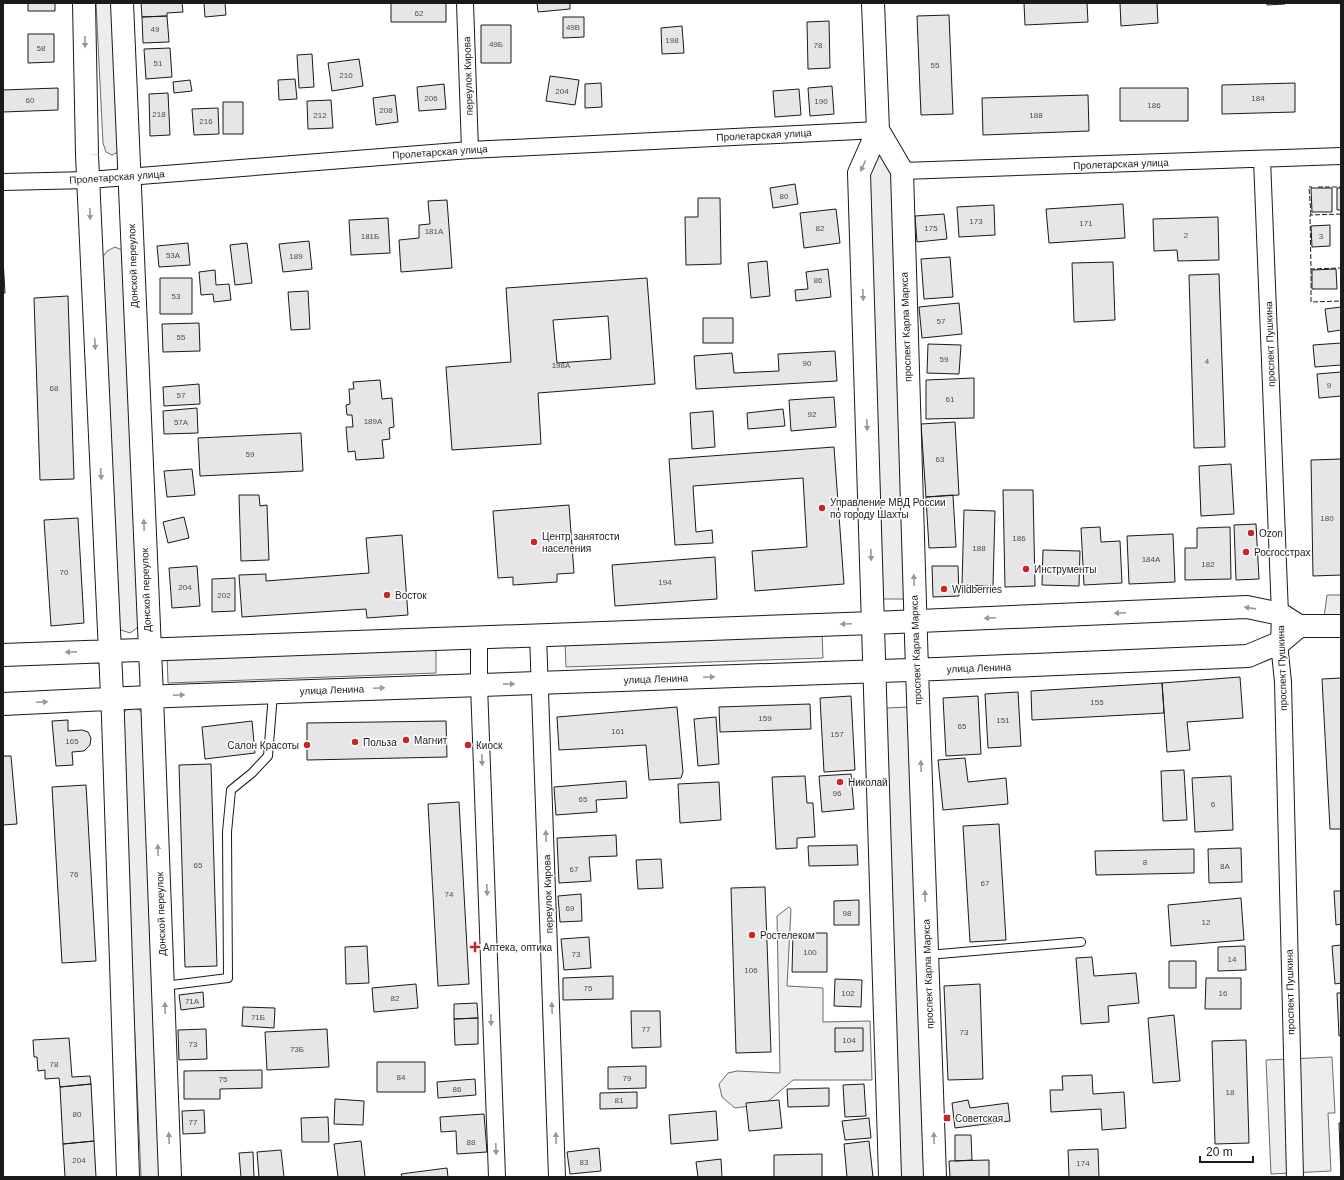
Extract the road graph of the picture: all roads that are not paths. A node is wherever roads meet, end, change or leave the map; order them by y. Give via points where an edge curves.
1 (84, 3) edge
2 (122, 3) edge
3 (465, 3) edge
4 (873, 3) edge
5 (878, 130) junction
6 (470, 150) junction
7 (1341, 156) edge
8 (1262, 159) junction
9 (902, 171) junction
10 (129, 177) junction
11 (89, 180) junction
12 (3, 182) edge
13 (1280, 614) junction
14 (915, 621) junction
15 (873, 623) junction
16 (1299, 626) junction
17 (1341, 626) edge
18 (538, 635) junction
19 (479, 637) junction
20 (1279, 643) junction
21 (149, 648) junction
22 (110, 650) junction
23 (3, 655) edge
24 (916, 670) junction
25 (874, 671) junction
26 (541, 683) junction
27 (479, 684) junction
28 (273, 692) junction
29 (152, 696) junction
30 (112, 698) junction
31 (3, 704) edge
32 (1080, 942) dead end
33 (928, 955) junction
34 (164, 986) junction
35 (128, 1177) edge
36 (170, 1177) edge
37 (497, 1177) edge
38 (557, 1177) edge
39 (890, 1177) edge
40 (935, 1177) edge
41 (1294, 1177) edge

1 -> 11 main road
2 - 10 main road, Донской переулок
3 - 6 street, переулок Кирова
4 - 5 main road, проспект Карла Маркса
5 - 6 street, Пролетарская улица
5 - 9 main road, проспект Карла Маркса
5 -> 15 main road, проспект Карла Маркса via 859,173
6 - 10 street, Пролетарская улица
7 - 8 street, Пролетарская улица
8 - 9 street, Пролетарская улица
8 - 13 street, проспект Пушкина
14 -> 9 main road, проспект Карла Маркса
10 - 11 street, Пролетарская улица
21 -> 10 main road, Донской переулок
11 - 12 street, Пролетарская улица
11 -> 22 main road
13 -> 14 main road via 1247,607
13 - 16 main road
13 - 20 street, проспект Пушкина
14 - 15 main road
14 - 24 main road, проспект Карла Маркса
15 -> 18 main road
15 - 25 main road, проспект Карла Маркса
16 - 17 main road
16 - 20 main road, улица Ленина
18 - 19 main road
18 - 26 street, переулок Кирова
19 - 21 main road
19 - 27 street
20 - 24 main road, улица Ленина via 1248,656
20 - 41 street, проспект Пушкина via 1283,682
21 - 22 main road
21 - 29 main road, Донской переулок
22 -> 23 main road
22 - 30 main road
24 - 25 main road, улица Ленина
33 -> 24 main road, проспект Карла Маркса
26 -> 25 main road, улица Ленина
25 - 39 main road, проспект Карла Маркса
27 -> 26 main road, улица Ленина
38 -> 26 street, переулок Кирова
28 -> 27 main road, улица Ленина
27 -> 37 street
29 -> 28 main road, улица Ленина
28 - 34 lane via 268,756 231,790 227,832 228,978
29 - 30 main road, улица Ленина
34 -> 29 main road, Донской переулок
31 -> 30 main road, улица Ленина
30 - 35 main road
32 - 33 lane
40 -> 33 main road, проспект Карла Маркса
36 -> 34 main road, Донской переулок

